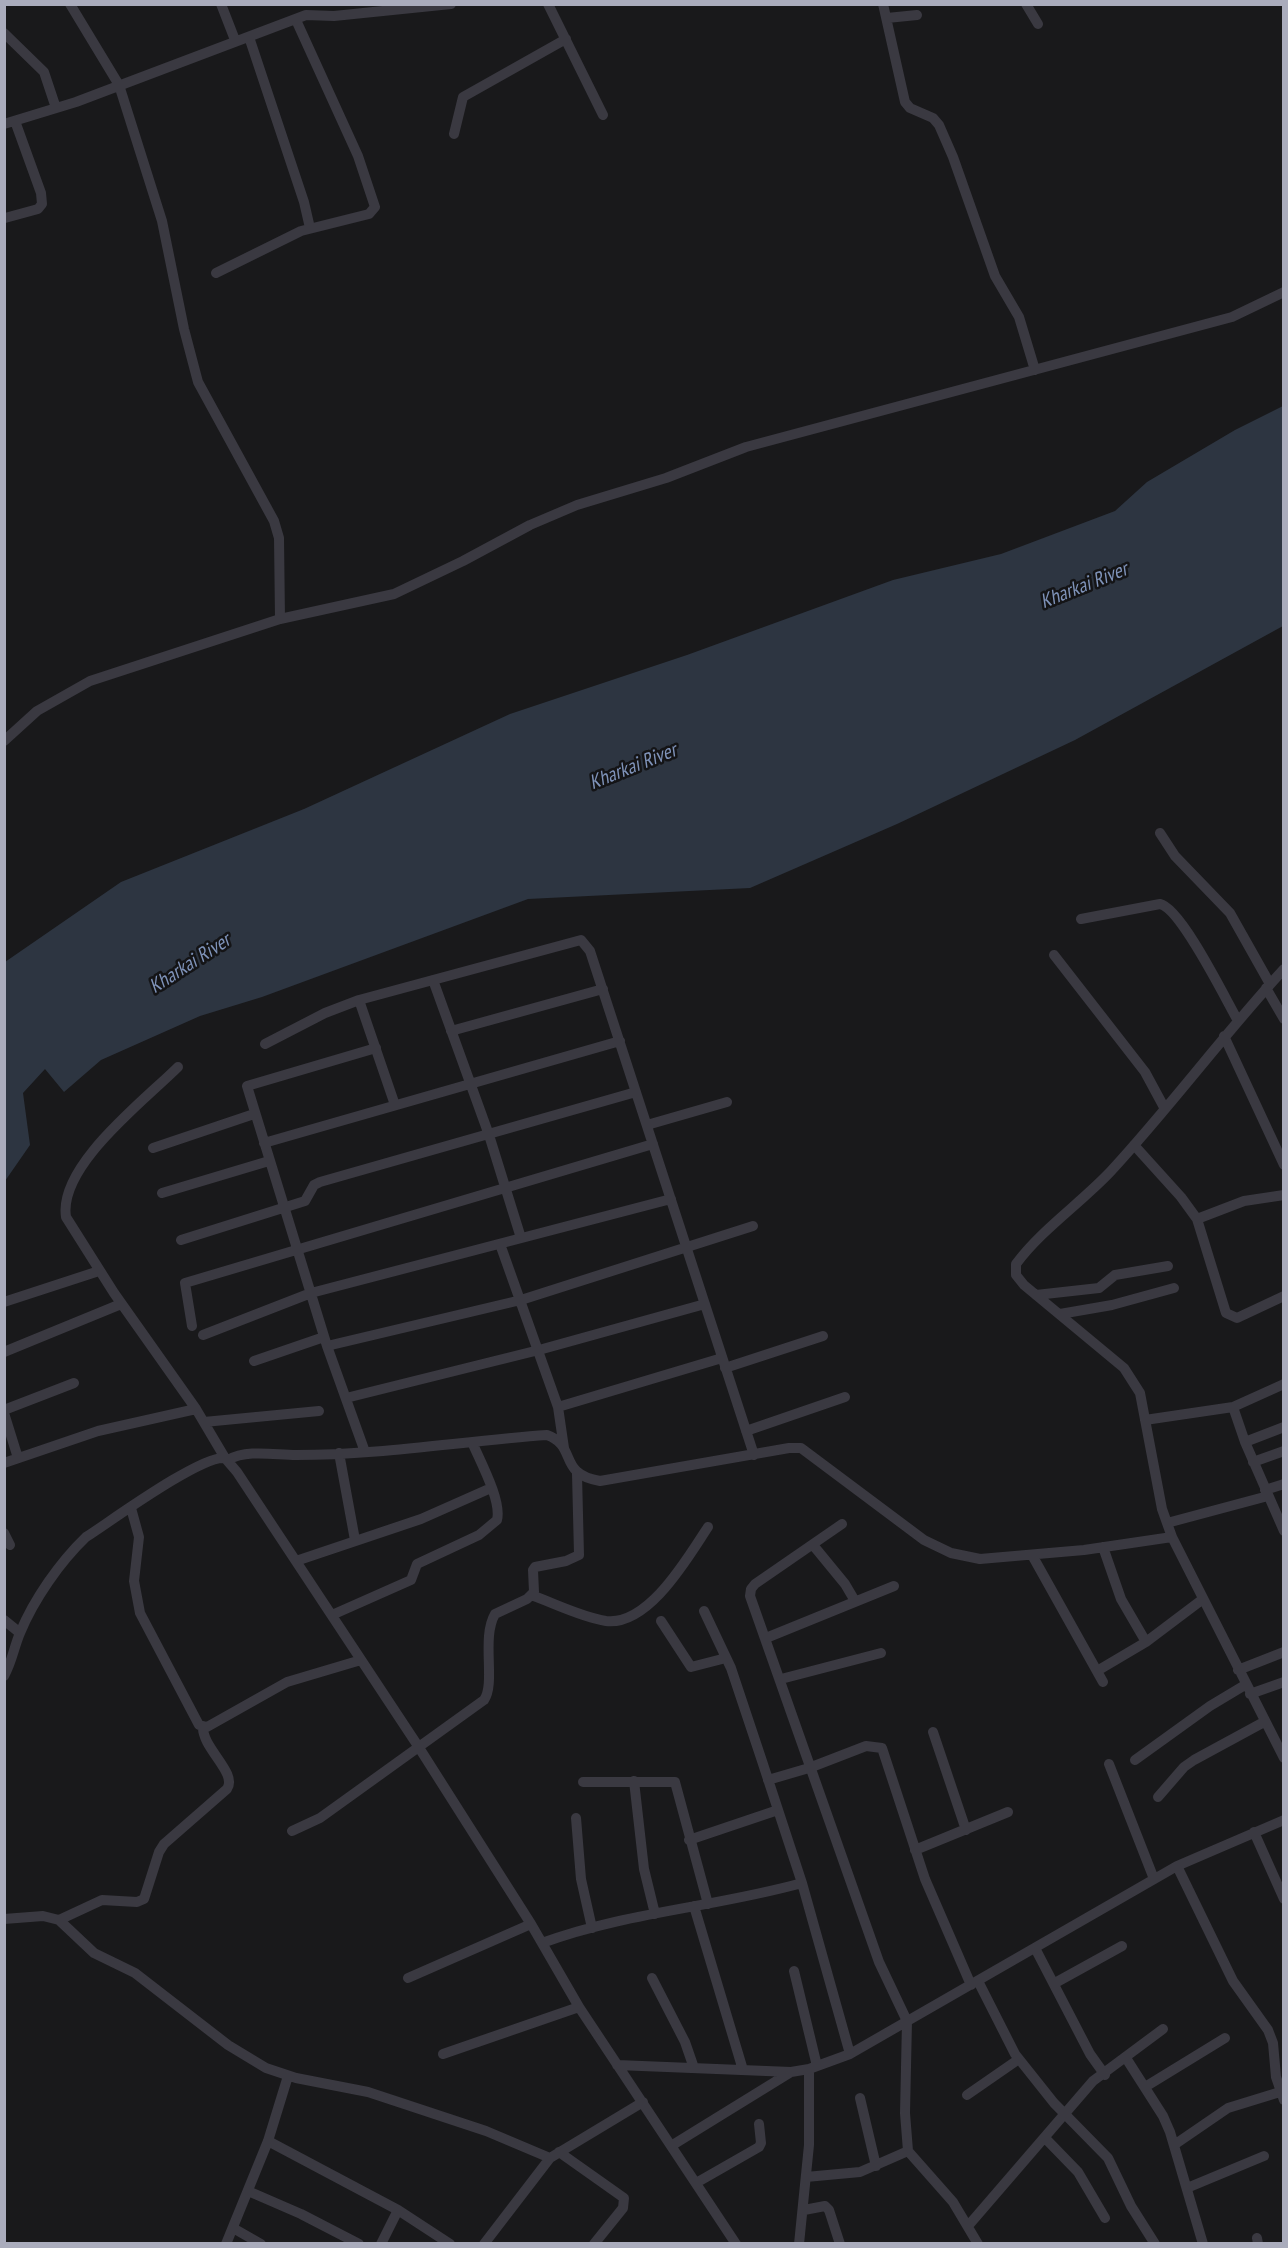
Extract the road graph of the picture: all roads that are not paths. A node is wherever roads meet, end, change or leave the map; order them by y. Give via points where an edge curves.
1 (70, 4) edge
2 (221, 4) edge
3 (451, 4) edge
4 (548, 4) edge
5 (883, 4) edge
6 (1026, 4) edge
7 (352, 9) edge
8 (917, 15) dead end
9 (887, 18) junction
10 (296, 20) junction
11 (1038, 24) dead end
12 (4, 33) edge
13 (249, 37) junction
14 (566, 39) junction
15 (235, 40) junction
16 (119, 85) junction
17 (56, 108) junction
18 (603, 115) dead end
19 (10, 122) edge
20 (454, 134) dead end
21 (5, 218) edge
22 (310, 228) junction
23 (216, 273) dead end
24 (1284, 292) edge
25 (1035, 370) junction
26 (280, 620) junction
27 (4, 741) edge
28 (1160, 833) dead end
29 (1081, 919) dead end
30 (1054, 955) dead end
31 (1284, 969) edge
32 (433, 980) junction
33 (1268, 986) junction
34 (603, 989) junction
35 (359, 1000) junction
36 (1237, 1019) junction
37 (1284, 1019) edge
38 (451, 1030) junction
39 (1224, 1036) junction
40 (620, 1041) junction
41 (265, 1044) dead end
42 (376, 1048) junction
43 (178, 1067) dead end
44 (470, 1083) junction
45 (636, 1092) junction
46 (727, 1102) dead end
47 (395, 1105) junction
48 (1165, 1109) junction
49 (254, 1114) junction
50 (647, 1125) junction
51 (489, 1135) junction
52 (264, 1143) junction
53 (653, 1144) junction
54 (1134, 1145) junction
55 (153, 1148) dead end
56 (269, 1161) junction
57 (1284, 1165) edge
58 (506, 1187) junction
59 (162, 1192) dead end
60 (1284, 1195) edge
61 (671, 1199) junction
62 (285, 1207) junction
63 (1197, 1219) junction
64 (753, 1226) dead end
65 (521, 1238) junction
66 (181, 1240) dead end
67 (500, 1244) junction
68 (297, 1248) junction
69 (687, 1248) junction
70 (1168, 1266) dead end
71 (99, 1271) junction
72 (1174, 1288) dead end
73 (311, 1293) junction
74 (1036, 1295) junction
75 (1284, 1296) edge
76 (521, 1300) junction
77 (4, 1302) edge
78 (121, 1304) junction
79 (705, 1304) junction
80 (1060, 1314) junction
81 (192, 1326) dead end
82 (203, 1335) dead end
83 (823, 1336) dead end
84 (325, 1341) junction
85 (539, 1350) junction
86 (4, 1352) edge
87 (254, 1361) dead end
88 (724, 1363) junction
89 (74, 1383) dead end
90 (1284, 1384) edge
91 (845, 1397) dead end
92 (346, 1398) junction
93 (558, 1407) junction
94 (1233, 1407) junction
95 (196, 1409) junction
96 (320, 1410) dead end
97 (4, 1412) edge
98 (1145, 1420) junction
99 (204, 1422) junction
100 (1284, 1427) edge
101 (746, 1431) junction
102 (472, 1442) junction
103 (1245, 1442) junction
104 (564, 1448) junction
105 (1284, 1451) edge
106 (365, 1452) junction
107 (339, 1454) junction
108 (754, 1455) junction
109 (18, 1458) junction
110 (226, 1459) junction
111 (1253, 1462) junction
112 (4, 1463) edge
113 (577, 1474) junction
114 (1284, 1484) edge
115 (491, 1488) junction
116 (1267, 1493) junction
117 (131, 1508) junction
118 (1167, 1523) junction
119 (842, 1524) dead end
120 (708, 1527) dead end
121 (1284, 1531) edge
122 (4, 1533) edge
123 (1172, 1537) junction
124 (355, 1540) junction
125 (10, 1545) dead end
126 (813, 1545) junction
127 (1104, 1547) junction
128 (1032, 1555) junction
129 (296, 1561) junction
130 (894, 1586) dead end
131 (531, 1595) junction
132 (1203, 1599) junction
133 (855, 1601) junction
134 (704, 1611) dead end
135 (332, 1615) junction
136 (4, 1620) edge
137 (661, 1621) dead end
138 (20, 1633) junction
139 (766, 1638) junction
140 (1146, 1642) junction
141 (1284, 1652) edge
142 (881, 1653) dead end
143 (726, 1658) junction
144 (361, 1659) junction
145 (1238, 1670) junction
146 (1097, 1671) junction
147 (4, 1676) edge
148 (781, 1679) junction
149 (1103, 1682) dead end
150 (1284, 1682) edge
151 (1248, 1690) junction
152 (1264, 1722) junction
153 (203, 1727) junction
154 (933, 1732) dead end
155 (418, 1746) junction
156 (1284, 1758) edge
157 (1135, 1760) dead end
158 (1109, 1764) dead end
159 (810, 1768) junction
160 (768, 1780) junction
161 (583, 1782) dead end
162 (634, 1782) junction
163 (1158, 1797) dead end
164 (778, 1810) junction
165 (1008, 1812) dead end
166 (576, 1818) dead end
167 (1284, 1820) edge
168 (966, 1830) junction
169 (292, 1831) dead end
170 (1254, 1832) junction
171 (689, 1840) junction
172 (915, 1850) junction
173 (1177, 1866) junction
174 (1154, 1879) junction
175 (802, 1883) junction
176 (1284, 1899) edge
177 (708, 1904) junction
178 (694, 1906) junction
179 (654, 1914) junction
180 (4, 1918) edge
181 (59, 1920) junction
182 (531, 1924) junction
183 (592, 1928) junction
184 (542, 1943) junction
185 (1122, 1946) dead end
186 (1035, 1948) junction
187 (794, 1971) dead end
188 (408, 1978) dead end
189 (652, 1978) dead end
190 (974, 1983) junction
191 (1054, 1983) junction
192 (579, 2007) junction
193 (907, 2021) junction
194 (1163, 2029) dead end
195 (1225, 2038) dead end
196 (444, 2054) dead end
197 (850, 2054) junction
198 (1126, 2058) junction
199 (1019, 2060) junction
200 (617, 2065) junction
201 (694, 2068) junction
202 (813, 2068) junction
203 (744, 2070) junction
204 (791, 2072) junction
205 (1105, 2075) junction
206 (288, 2076) junction
207 (1145, 2087) junction
208 (967, 2095) dead end
209 (1282, 2096) edge
210 (860, 2098) dead end
211 (643, 2102) junction
212 (1065, 2115) junction
213 (759, 2124) dead end
214 (1045, 2138) junction
215 (268, 2141) junction
216 (1174, 2145) junction
217 (671, 2146) junction
218 (908, 2151) junction
219 (555, 2155) junction
220 (1264, 2156) dead end
221 (876, 2166) junction
222 (806, 2177) junction
223 (696, 2182) junction
224 (1187, 2188) junction
225 (248, 2191) junction
226 (398, 2210) junction
227 (804, 2210) junction
228 (1105, 2218) dead end
229 (968, 2226) junction
230 (233, 2228) junction
231 (226, 2244) edge
232 (261, 2244) edge
233 (359, 2244) edge
234 (381, 2244) edge
235 (450, 2244) edge
236 (484, 2244) edge
237 (594, 2244) edge
238 (736, 2244) edge
239 (799, 2244) edge
240 (840, 2244) edge
241 (978, 2244) edge
242 (1155, 2244) edge
243 (1203, 2244) edge

1 - 16 street
2 - 15 street
3 - 7 street
4 - 14 street
5 - 9 street
6 - 11 street
7 - 10 street
8 - 9 street
9 - 25 street via 905,102 939,125 995,276 1019,317
10 - 13 street
10 - 22 street via 358,156 375,207 369,214
12 - 17 street via 44,72
13 - 15 street
13 - 22 street
14 - 18 street
14 - 20 street via 464,96
15 - 16 street
16 - 17 street
16 - 26 street via 162,222 198,382 265,503 279,538
17 - 19 street
19 - 21 street via 41,193 42,204 38,209
22 - 23 street
24 - 25 street via 1232,317
25 - 26 street via 746,447 666,478 555,512 394,594
26 - 27 street via 70,690 37,711
28 - 33 street via 1175,856 1230,913
29 - 36 street via 1160,904 1169,908 1188,933
30 - 48 street via 1145,1072
31 - 33 street
32 - 34 street via 581,940 590,951
32 - 35 street
32 - 38 street
33 - 36 street
33 - 37 street
34 - 38 street
34 - 40 street
35 - 41 street via 325,1012
35 - 42 street
36 - 39 street
38 - 44 street
39 - 48 street
39 - 57 street
40 - 44 street
40 - 45 street
42 - 47 street
42 - 49 street via 247,1086
43 - 71 street via 97,1146 68,1191 66,1217
44 - 47 street
44 - 51 street
45 - 50 street
45 - 51 street
46 - 50 street
47 - 52 street
48 - 54 street
49 - 52 street
49 - 55 street
50 - 53 street
51 - 58 street
51 - 62 street via 320,1182 305,1201
52 - 56 street
53 - 58 street
53 - 61 street
54 - 63 street
54 - 74 street via 1016,1264 1016,1275
56 - 59 street
56 - 62 street
58 - 65 street
58 - 68 street
60 - 63 street via 1244,1201
61 - 65 street
61 - 69 street
62 - 66 street
62 - 68 street
63 - 75 street via 1223,1308 1230,1317 1246,1316
64 - 69 street
65 - 67 street
67 - 73 street
67 - 76 street via 517,1298
68 - 73 street
68 - 81 street via 185,1283
69 - 76 street
69 - 79 street
70 - 74 street via 1115,1275 1099,1288
71 - 77 street
71 - 78 street
72 - 80 street
73 - 82 street
73 - 84 street
74 - 80 street
76 - 84 street
76 - 85 street
78 - 86 street
78 - 95 street
79 - 85 street
79 - 88 street
80 - 98 street via 1124,1368 1140,1393
83 - 88 street
84 - 87 street
84 - 92 street
85 - 92 street
85 - 93 street
88 - 93 street
88 - 101 street
89 - 97 street
90 - 94 street
91 - 101 street
92 - 106 street
93 - 104 street
94 - 98 street
94 - 103 street
95 - 99 street
95 - 109 street via 98,1431
96 - 99 street
97 - 109 street
98 - 118 street
99 - 110 street
100 - 103 street
101 - 108 street
102 - 104 street via 547,1435 556,1438
102 - 106 street
102 - 115 street
103 - 111 street
104 - 113 street
105 - 111 street
106 - 107 street
107 - 110 street
107 - 124 street
108 - 113 street via 600,1481
108 - 128 street via 801,1448 924,1540 951,1553 980,1559
109 - 112 street
110 - 117 street via 210,1460 188,1471
110 - 129 street
111 - 116 street
113 - 131 street via 579,1555 535,1567 536,1586
114 - 116 street
115 - 124 street via 421,1519
115 - 135 street via 499,1515 493,1525 417,1564 411,1580
116 - 118 street
116 - 121 street
117 - 138 street via 77,1545 35,1604
117 - 153 street via 139,1537 134,1581 140,1612
118 - 123 street
119 - 126 street
120 - 131 street via 674,1579 627,1618 605,1621
122 - 125 street
123 - 127 street
123 - 132 street
124 - 129 street
126 - 133 street
126 - 139 street via 751,1589
127 - 128 street
127 - 140 street via 1121,1599
128 - 146 street
129 - 135 street
130 - 133 street
131 - 155 street via 500,1610 491,1620 487,1695
132 - 140 street
132 - 145 street
133 - 139 street
134 - 143 street
135 - 144 street
136 - 138 street
137 - 143 street via 691,1667
138 - 147 street
139 - 148 street
140 - 146 street
141 - 145 street
142 - 148 street
143 - 160 street
144 - 153 street via 287,1682
144 - 155 street
145 - 151 street
146 - 149 street
148 - 159 street
150 - 151 street
151 - 152 street
151 - 157 street via 1210,1706
152 - 156 street
152 - 163 street via 1189,1764
153 - 181 street via 205,1740 230,1777 227,1789 164,1844 144,1899 102,1900
154 - 168 street
155 - 169 street via 320,1818
155 - 182 street
158 - 174 street
159 - 160 street
159 - 172 street via 867,1746 882,1748
159 - 193 street via 879,1962
160 - 164 street
161 - 162 street
162 - 171 street via 675,1782
162 - 179 street via 644,1869
164 - 171 street
164 - 175 street
165 - 168 street
166 - 183 street via 581,1880
167 - 170 street
168 - 172 street
170 - 173 street
170 - 176 street
171 - 177 street
172 - 190 street
173 - 174 street
173 - 209 street via 1233,1981 1268,2030
174 - 186 street
175 - 177 street via 754,1897
175 - 197 street
177 - 178 street
178 - 179 street
178 - 203 street
179 - 183 street
180 - 181 street via 43,1916
181 - 206 street via 94,1953 135,1973 228,2045
182 - 184 street
182 - 188 street
183 - 184 street
184 - 192 street
185 - 191 street
186 - 190 street
186 - 191 street
187 - 202 street
189 - 201 street via 681,2033
190 - 193 street
190 - 199 street
191 - 205 street
192 - 196 street
192 - 200 street
193 - 197 street
193 - 218 street
194 - 198 street
195 - 207 street
197 - 202 street
198 - 205 street
198 - 207 street
199 - 208 street
199 - 212 street
200 - 201 street
200 - 211 street
201 - 203 street
202 - 204 street
202 - 222 street
203 - 204 street
204 - 217 street
205 - 212 street via 1093,2081
206 - 215 street
206 - 219 street via 368,2092
207 - 216 street via 1163,2116
209 - 216 street via 1228,2108
210 - 221 street
211 - 217 street
211 - 219 street
212 - 214 street
212 - 242 street via 1108,2157 1131,2206
213 - 223 street via 759,2147
214 - 228 street via 1078,2172
214 - 229 street
215 - 225 street
215 - 226 street
216 - 224 street
217 - 223 street
218 - 221 street
218 - 229 street via 954,2202
219 - 236 street
219 - 237 street via 624,2198 623,2208
220 - 224 street
221 - 222 street via 860,2172
222 - 227 street
223 - 238 street
224 - 243 street
225 - 230 street
225 - 233 street
226 - 234 street
226 - 235 street
227 - 239 street
227 - 240 street via 825,2206
229 - 241 street
230 - 231 street
230 - 232 street

